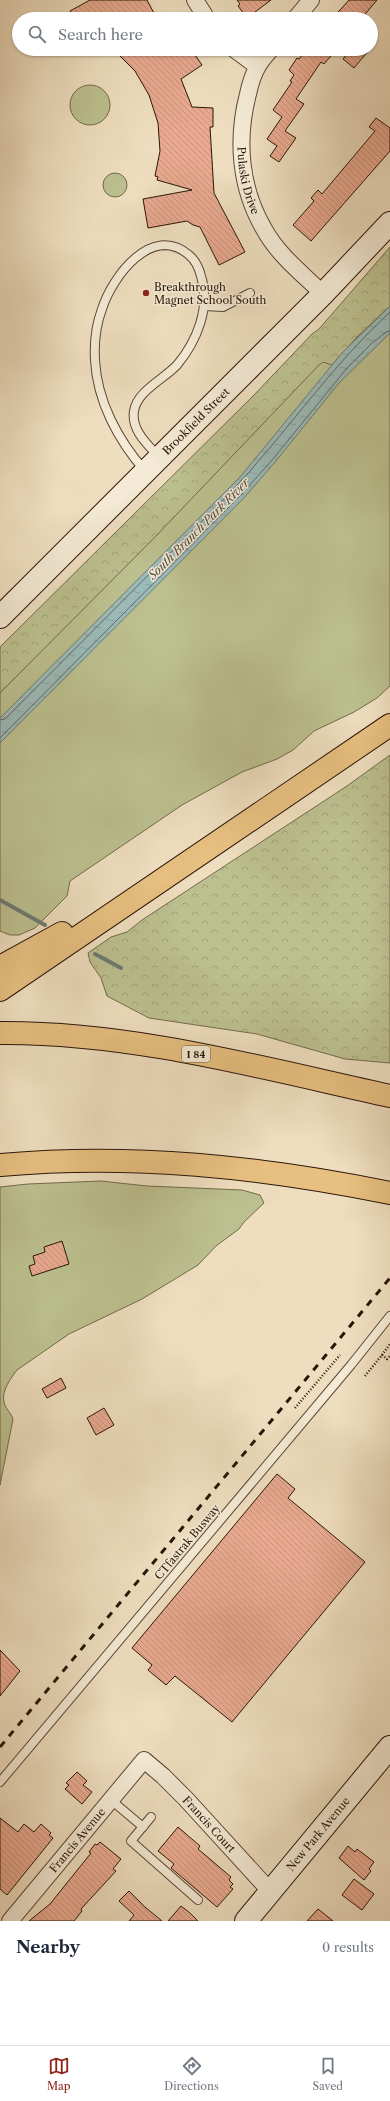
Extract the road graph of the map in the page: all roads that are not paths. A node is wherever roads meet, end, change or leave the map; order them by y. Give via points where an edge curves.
1 (195, 0) edge
2 (311, 0) edge
3 (203, 12) edge
4 (302, 12) edge
5 (243, 56) edge
6 (265, 56) edge
7 (257, 66) junction
8 (390, 224) edge
9 (250, 293) dead end
10 (323, 294) junction
11 (204, 306) junction
12 (153, 464) junction
13 (0, 617) edge
14 (390, 708) edge
15 (390, 726) edge
16 (0, 967) edge
17 (0, 990) edge
18 (0, 1033) edge
19 (390, 1096) edge
20 (0, 1165) edge
21 (390, 1193) edge
22 (390, 1316) edge
23 (390, 1747) edge
24 (144, 1760) joint
25 (0, 1782) edge
26 (111, 1800) junction
27 (151, 1817) dead end
28 (143, 1827) junction
29 (270, 1891) junction
30 (198, 1900) dead end
31 (10, 1921) edge
32 (246, 1921) edge

1 - 3 street
2 - 4 street
5 - 7 street
6 - 7 street, Pulaski Drive
7 - 10 street, Pulaski Drive via 242,115 241,149 252,206 279,250
8 - 10 street, Brookfield Street
9 - 11 lane via 223,307
10 - 12 street, Brookfield Street
11 - 12 lane via 198,330 186,351 164,378 141,396 134,410 138,430
11 - 12 lane via 204,287 193,259 177,248 159,246 147,249 129,265 114,283 102,309 97,326 95,354 102,395 125,447
12 - 13 street, Brookfield Street
14 - 16 highway via 66,931
15 - 17 highway
18 - 19 highway, I 84 via 68,1035 144,1045
20 - 21 highway via 116,1160 174,1162 302,1176
22 - 25 lane, CTfastrak Busway
23 - 29 street, New Park Avenue
24 - 26 street, Francis Avenue
24 - 29 street, Francis Court via 186,1799
26 - 28 lane
26 - 31 street, Francis Avenue
27 - 28 lane
28 - 30 lane via 131,1841
29 - 32 street, New Park Avenue

